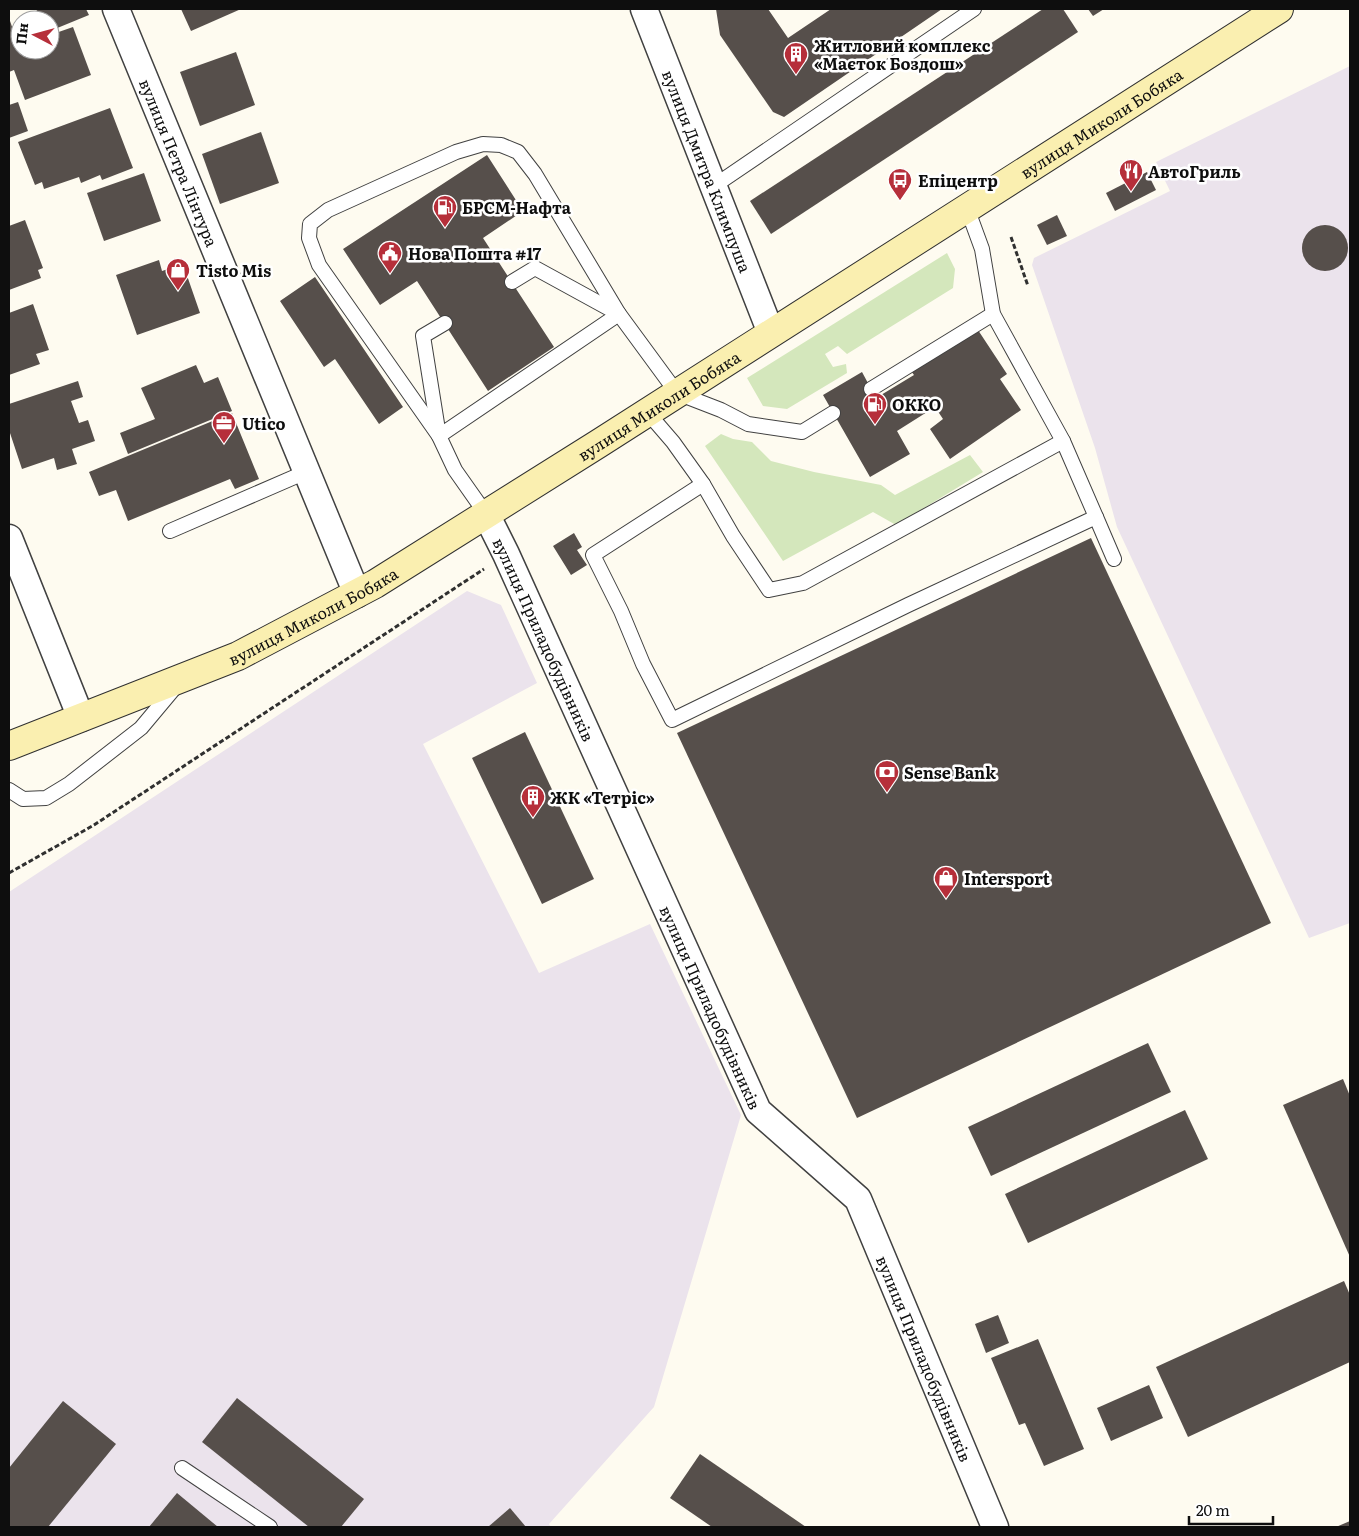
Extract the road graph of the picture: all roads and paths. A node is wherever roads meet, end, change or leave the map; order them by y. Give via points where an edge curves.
1 (116, 9) edge
2 (644, 9) edge
3 (974, 9) edge
4 (1279, 9) edge
5 (714, 186) junction
6 (967, 208) junction
7 (1011, 237) dead end
8 (512, 282) dead end
9 (1028, 286) dead end
10 (619, 314) junction
11 (993, 314) junction
12 (444, 323) dead end
13 (771, 333) junction
14 (871, 389) dead end
15 (677, 393) junction
16 (648, 413) junction
17 (833, 413) dead end
18 (439, 436) junction
19 (1062, 441) junction
20 (306, 472) junction
21 (703, 484) junction
22 (486, 514) junction
23 (1096, 516) junction
24 (170, 531) dead end
25 (9, 538) edge
26 (506, 554) junction
27 (1114, 559) dead end
28 (357, 594) junction
29 (184, 677) junction
30 (81, 718) junction
31 (9, 746) edge
32 (9, 790) edge
33 (9, 873) edge
34 (182, 1468) dead end
35 (270, 1527) edge
36 (995, 1527) edge

1 - 20 street, вулиця Петра Лінтура
2 - 5 street, вулиця Дмитра Климпуша
3 - 5 lane
4 - 6 street, вулиця Миколи Бобяка
5 - 13 street, вулиця Дмитра Климпуша
6 - 11 lane via 982,249
6 - 13 street, вулиця Миколи Бобяка
7 - 9 path
8 - 10 lane via 535,268
10 - 15 lane
10 - 18 lane
10 - 18 lane via 535,174 518,152 501,145 482,144 456,152 328,210 310,224 309,238 319,265
11 - 14 lane
11 - 19 lane
12 - 18 lane via 423,336
13 - 15 street, вулиця Миколи Бобяка
15 - 16 street, вулиця Миколи Бобяка
15 - 17 lane via 748,424 802,432
16 - 21 lane
16 - 22 street, вулиця Миколи Бобяка
18 - 22 lane via 455,470
19 - 21 lane via 803,583 769,590
19 - 23 lane
20 - 24 lane
20 - 28 street, вулиця Петра Лінтура
21 - 23 lane via 593,555 672,720
22 - 26 street, вулиця Приладобудівників
22 - 28 street, вулиця Миколи Бобяка
23 - 27 lane
25 - 30 street
26 - 33 path via 94,825
26 - 36 street, вулиця Приладобудівників via 758,1111 858,1199
28 - 29 street, вулиця Миколи Бобяка via 238,656
29 - 30 street, вулиця Миколи Бобяка
29 - 32 lane via 141,728 70,784 46,798 23,799
30 - 31 street, вулиця Миколи Бобяка
34 - 35 lane

